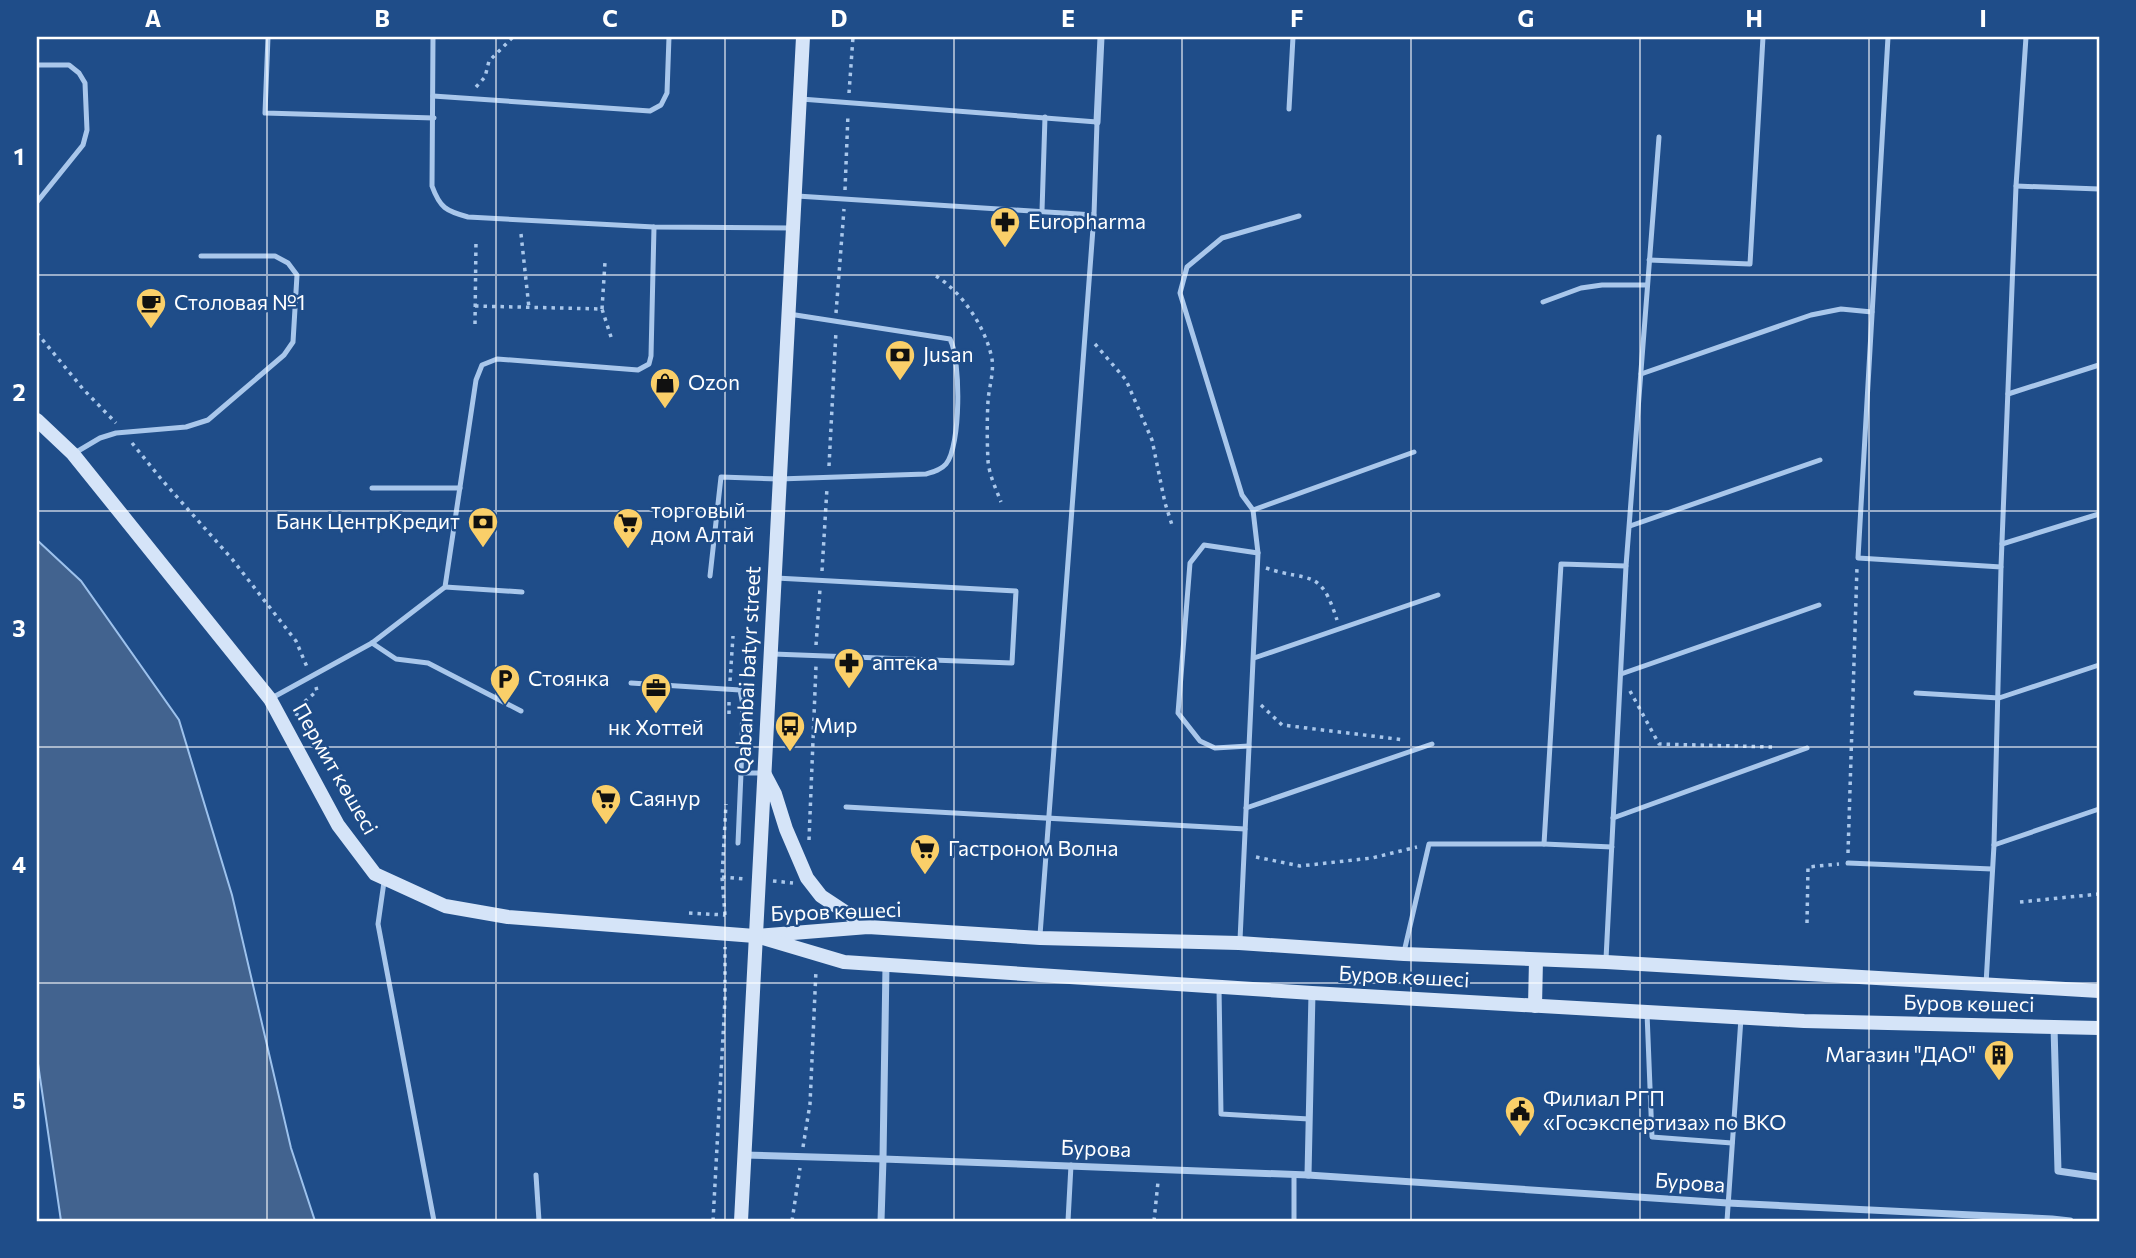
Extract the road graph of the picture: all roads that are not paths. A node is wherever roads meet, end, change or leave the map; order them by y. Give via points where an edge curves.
1 (268, 37) edge
2 (433, 37) edge
3 (670, 37) edge
4 (803, 37) edge
5 (1101, 37) edge
6 (1293, 37) edge
7 (1763, 37) edge
8 (1888, 37) edge
9 (2026, 37) edge
10 (37, 65) edge
11 (433, 96) junction
12 (801, 99) junction
13 (1289, 109) dead end
14 (1045, 117) junction
15 (434, 118) junction
16 (1097, 122) junction
17 (1659, 137) dead end
18 (2016, 186) junction
19 (2099, 189) edge
20 (794, 196) junction
21 (37, 202) edge
22 (1042, 211) junction
23 (1094, 215) junction
24 (1299, 216) dead end
25 (654, 227) junction
26 (792, 228) junction
27 (201, 256) dead end
28 (1650, 260) junction
29 (1647, 285) junction
30 (1543, 302) dead end
31 (1872, 312) junction
32 (789, 314) junction
33 (2099, 365) edge
34 (1641, 374) junction
35 (2008, 394) junction
36 (37, 420) edge
37 (1414, 452) dead end
38 (74, 454) junction
39 (1820, 460) dead end
40 (779, 479) junction
41 (373, 488) dead end
42 (460, 488) junction
43 (1253, 510) junction
44 (2099, 514) edge
45 (1630, 526) junction
46 (2002, 544) junction
47 (1258, 553) junction
48 (1626, 566) junction
49 (2001, 567) junction
50 (710, 576) dead end
51 (774, 578) junction
52 (445, 587) junction
53 (522, 592) dead end
54 (1438, 595) dead end
55 (1819, 605) dead end
56 (372, 643) junction
57 (770, 654) junction
58 (1254, 658) junction
59 (2099, 665) edge
60 (1621, 674) junction
61 (631, 683) dead end
62 (1916, 693) dead end
63 (1999, 698) junction
64 (270, 699) junction
65 (521, 711) dead end
66 (1433, 744) dead end
67 (1249, 746) junction
68 (1807, 748) dead end
69 (741, 773) junction
70 (764, 773) junction
71 (846, 807) dead end
72 (1246, 808) junction
73 (2099, 809) edge
74 (1048, 818) junction
75 (1614, 818) junction
76 (1245, 830) junction
77 (738, 843) dead end
78 (1544, 844) junction
79 (1994, 845) junction
80 (1612, 847) junction
81 (1848, 863) road end
82 (1993, 869) junction
83 (385, 879) junction
84 (868, 927) junction
85 (755, 936) junction
86 (1040, 939) junction
87 (1239, 943) junction
88 (1404, 954) junction
89 (1536, 960) junction
90 (1606, 962) junction
91 (886, 965) junction
92 (1986, 984) junction
93 (1219, 987) junction
94 (2099, 990) edge
95 (1312, 993) junction
96 (1535, 1006) junction
97 (1647, 1013) junction
98 (1741, 1018) junction
99 (2054, 1027) junction
100 (2099, 1028) edge
101 (1310, 1119) junction
102 (1732, 1143) junction
103 (744, 1154) junction
104 (883, 1159) junction
105 (1071, 1165) junction
106 (1294, 1174) junction
107 (536, 1175) dead end
108 (1308, 1175) junction
109 (2099, 1177) edge
110 (1728, 1203) junction
111 (2052, 1220) edge
112 (434, 1221) edge
113 (539, 1221) edge
114 (741, 1221) edge
115 (881, 1221) edge
116 (1068, 1221) edge
117 (1294, 1221) edge
118 (1727, 1221) edge
119 (2070, 1221) edge

1 - 15 lane via 265,113
2 - 11 lane
3 - 11 lane via 667,93 662,105 650,111
4 - 12 main road, Qabanbai batyr street
5 - 16 street
6 - 13 lane
7 - 28 lane via 1750,264
8 - 31 lane
9 - 18 lane
10 - 21 lane via 69,65 79,73 85,83 87,130 83,145
11 - 15 lane
12 - 14 lane
12 - 20 main road, Qabanbai batyr street
14 - 16 lane
14 - 22 lane
15 - 25 lane via 432,186 437,201 448,211 468,217
16 - 23 lane
17 - 28 lane
18 - 19 lane
18 - 35 lane
20 - 22 lane
20 - 26 main road, Qabanbai batyr street
22 - 23 lane
23 - 74 lane
24 - 43 lane via 1222,239 1187,267 1180,293 1242,495
25 - 26 lane
25 - 42 lane via 649,364 638,370 497,359 482,365
26 - 32 main road, Qabanbai batyr street
27 - 38 lane via 275,256 288,263 297,275 292,342 284,355 208,420 100,438
28 - 29 lane
29 - 30 lane via 1581,288
29 - 34 lane
31 - 34 lane via 1841,309 1811,315
31 - 49 lane via 1858,558
32 - 40 main road, Qabanbai batyr street
32 - 40 lane via 950,339 958,382 955,442 947,464 926,474
33 - 35 lane
34 - 45 lane
35 - 46 lane
36 - 38 main road, Пермит көшесі
37 - 43 lane
38 - 64 main road, Пермит көшесі
39 - 45 lane
40 - 50 lane via 720,477
40 - 51 main road, Qabanbai batyr street
41 - 42 lane
42 - 52 lane
43 - 47 lane
44 - 46 lane
45 - 48 lane
46 - 49 lane
47 - 58 lane
47 - 67 lane via 1204,545 1190,563 1178,713 1200,741 1215,748
48 - 60 lane
48 - 78 lane via 1561,564
49 - 63 lane
51 - 57 main road, Qabanbai batyr street
51 - 57 lane via 1016,591 1012,663
52 - 53 lane
52 - 56 lane
54 - 58 lane
55 - 60 lane
56 - 64 lane
56 - 65 lane via 396,659 428,663
57 - 70 main road, Qabanbai batyr street
58 - 67 lane
59 - 63 lane
60 - 75 lane
61 - 69 lane via 740,690
62 - 63 lane
63 - 79 lane
64 - 83 main road, Пермит көшесі via 338,825 375,874
66 - 72 lane
67 - 72 lane
68 - 75 lane
69 - 70 lane
69 - 77 lane
70 - 84 main road via 807,878 821,896
70 - 85 main road, Qabanbai batyr street
71 - 74 lane
72 - 76 lane
73 - 79 lane
74 - 76 lane
74 - 86 lane
75 - 80 lane
76 - 87 lane
78 - 80 lane
78 - 88 lane via 1429,844
79 - 82 lane
80 - 90 lane
81 - 82 lane
82 - 92 lane
83 - 85 main road, Пермит көшесі via 445,906 508,917
83 - 112 lane via 378,924
84 - 85 main road, Буров көшесі
84 - 86 main road, Буров көшесі
85 - 91 main road, Буров көшесі via 844,962
85 - 103 main road, Qabanbai batyr street
86 - 87 main road, Буров көшесі
87 - 88 main road, Буров көшесі
88 - 89 main road, Буров көшесі
89 - 90 main road, Буров көшесі
89 - 96 main road
90 - 92 main road, Буров көшесі
91 - 93 main road, Буров көшесі
91 - 104 street
92 - 94 main road, Буров көшесі
93 - 95 main road, Буров көшесі
93 - 101 lane via 1222,1114
95 - 96 main road, Буров көшесі
95 - 101 street
96 - 97 main road, Буров көшесі
97 - 98 main road, Буров көшесі
97 - 102 lane via 1652,1137
98 - 99 main road, Буров көшесі
98 - 102 lane
99 - 100 main road, Буров көшесі
99 - 109 street via 2058,1171
101 - 108 street
102 - 110 lane
103 - 104 street, Бурова
103 - 114 main road, Qabanbai batyr street
104 - 105 street, Бурова
104 - 115 street
105 - 106 street, Бурова
105 - 116 lane
106 - 108 street, Бурова
106 - 117 lane
107 - 113 lane
108 - 110 street, Бурова
110 - 111 street, Бурова
110 - 118 lane
111 - 119 street, Бурова

